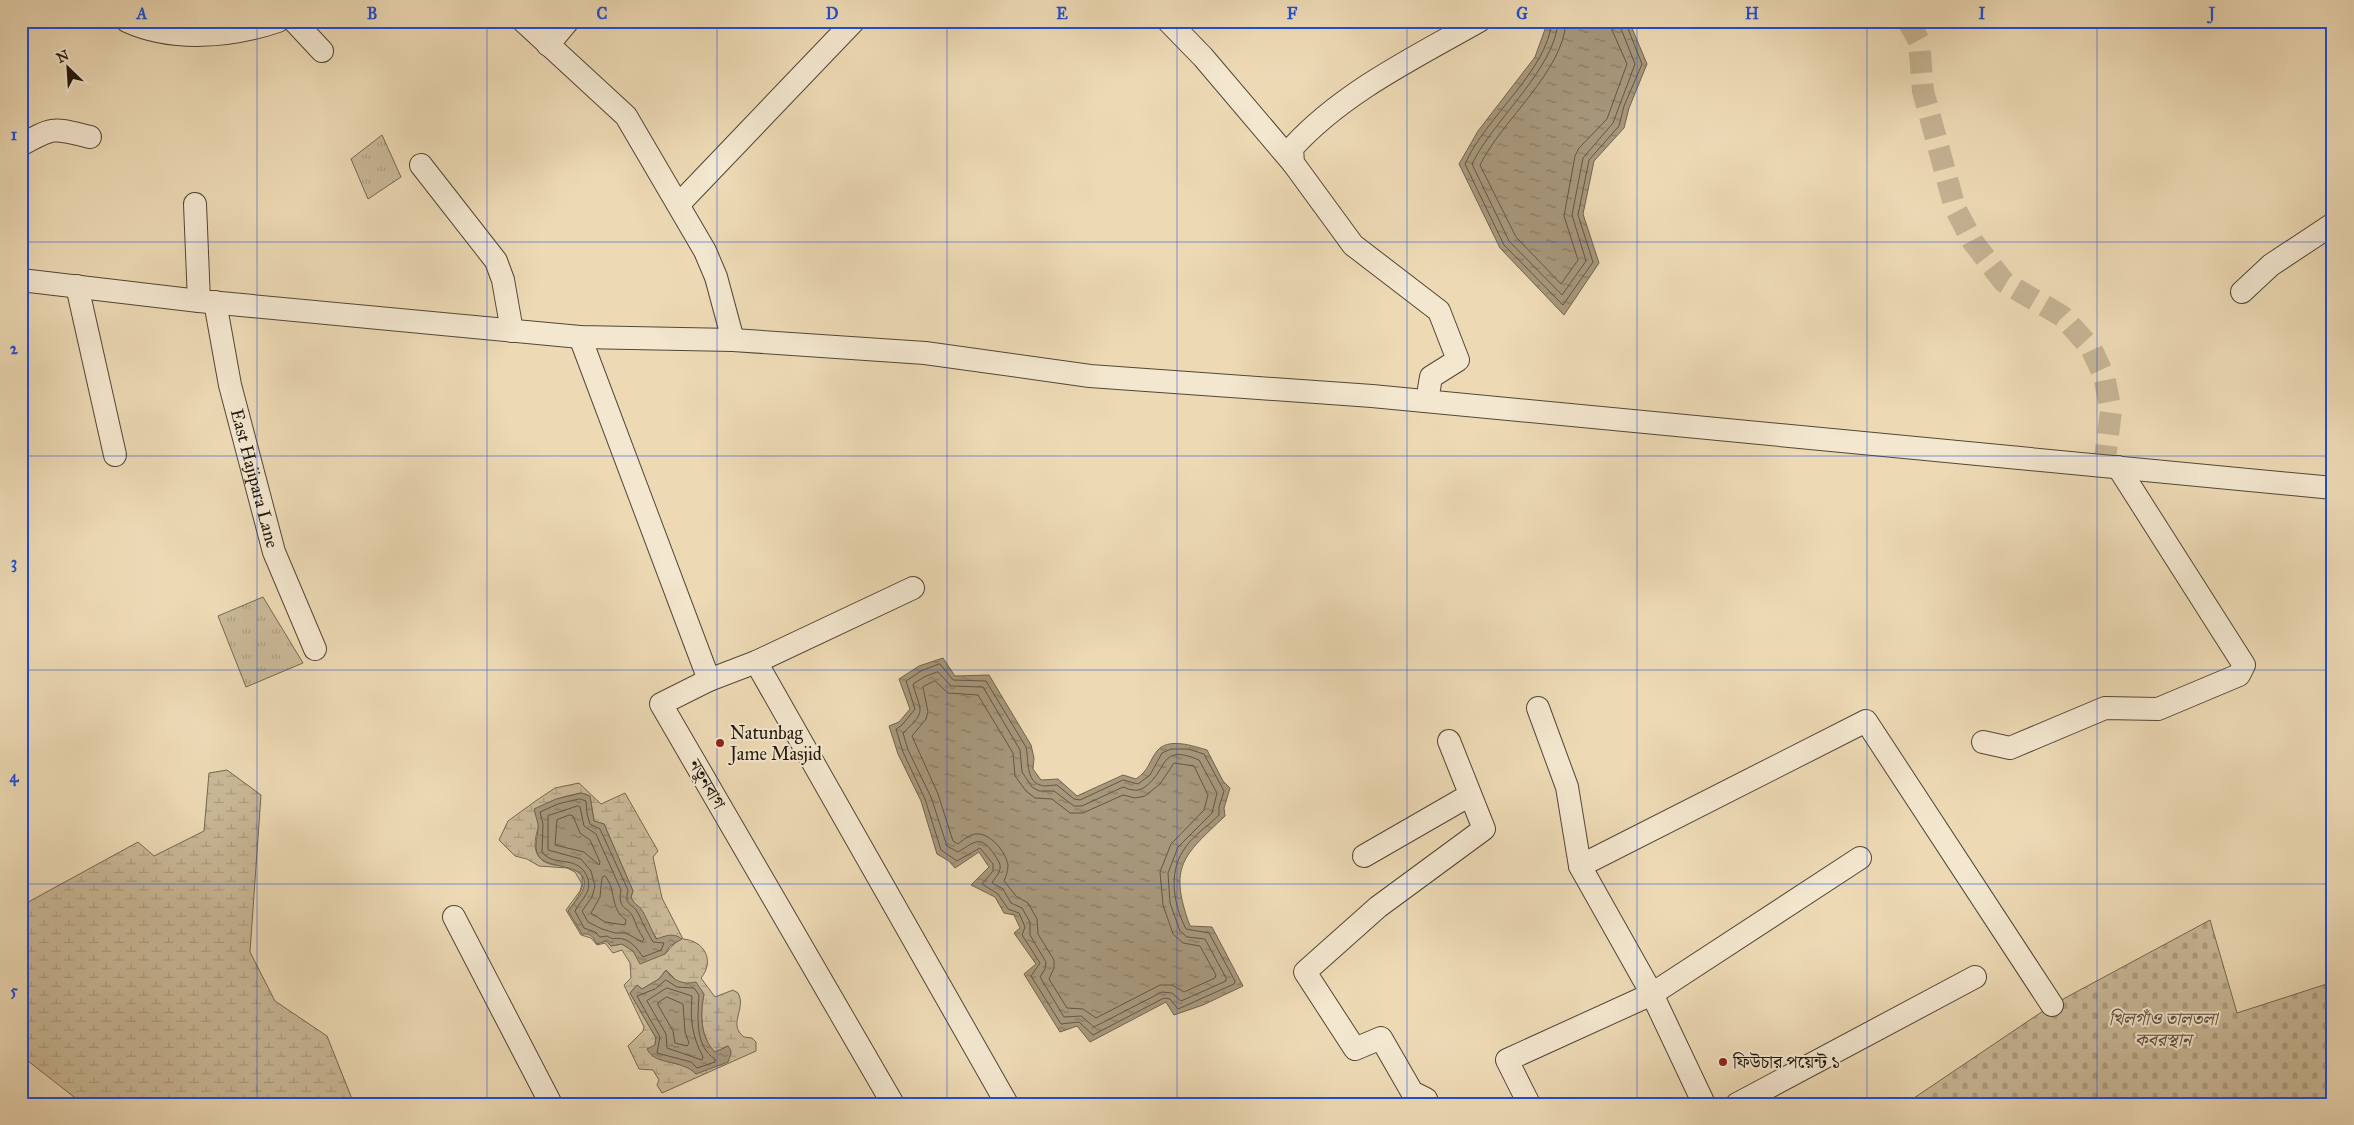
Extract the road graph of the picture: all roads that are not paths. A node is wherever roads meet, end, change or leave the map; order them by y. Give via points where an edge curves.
1 (127, 21) edge
2 (278, 21) edge
3 (294, 21) edge
4 (523, 21) edge
5 (568, 21) edge
6 (854, 21) edge
7 (1168, 21) edge
8 (1479, 21) edge
9 (548, 45) junction
10 (322, 51) dead end
11 (90, 137) dead end
12 (21, 145) edge
13 (1293, 163) junction
14 (420, 165) dead end
15 (195, 204) dead end
16 (679, 204) junction
17 (2333, 224) edge
18 (21, 280) edge
19 (77, 286) junction
20 (2242, 292) dead end
21 (207, 302) junction
22 (512, 331) junction
23 (580, 337) junction
24 (733, 340) junction
25 (1428, 401) junction
26 (115, 455) dead end
27 (2118, 467) junction
28 (2333, 488) edge
29 (913, 588) dead end
30 (315, 649) dead end
31 (756, 662) junction
32 (710, 680) junction
33 (1538, 708) dead end
34 (1449, 740) dead end
35 (1983, 742) dead end
36 (1470, 795) junction
37 (1364, 856) dead end
38 (1860, 858) dead end
39 (1580, 866) junction
40 (454, 917) dead end
41 (1975, 977) dead end
42 (1652, 994) junction
43 (2052, 1005) dead end
44 (551, 1104) edge
45 (893, 1104) edge
46 (1007, 1104) edge
47 (1428, 1104) edge
48 (1529, 1104) edge
49 (1704, 1104) edge
50 (1737, 1104) edge

1 - 2 street via 170,34 239,31
3 - 10 street
4 - 9 street
5 - 9 street
6 - 16 street
7 - 13 street via 1203,56
8 - 13 street via 1372,82 1306,133 1292,148
9 - 16 street via 626,116
11 - 12 street via 59,129 47,130
13 - 25 street via 1353,246 1439,312 1458,360 1431,377
14 - 22 street via 496,261 503,280
15 - 21 street, East Hajipara Lane
16 - 24 street via 716,277
17 - 20 street via 2271,264
18 - 19 street
19 - 21 street
19 - 26 street
21 - 22 street
21 - 30 street, East Hajipara Lane via 274,552
22 - 23 street
23 - 24 street
23 - 32 street
24 - 25 street via 925,353 1090,376
25 - 27 street
27 - 28 street
27 - 35 street via 2244,665 2239,675 2158,709 2105,708 2010,748
29 - 31 street, নতুনবাগ
31 - 32 street, নতুনবাগ
31 - 46 street
32 - 45 street, নতুনবাগ via 661,704
33 - 39 street via 1567,787
34 - 36 street
36 - 37 street
36 - 47 street via 1484,829 1378,907 1305,972 1355,1049 1381,1038 1412,1092 1426,1098
38 - 42 street
39 - 42 street
39 - 43 street via 1866,721
40 - 44 street
41 - 50 street
42 - 48 street via 1507,1060
42 - 49 street

